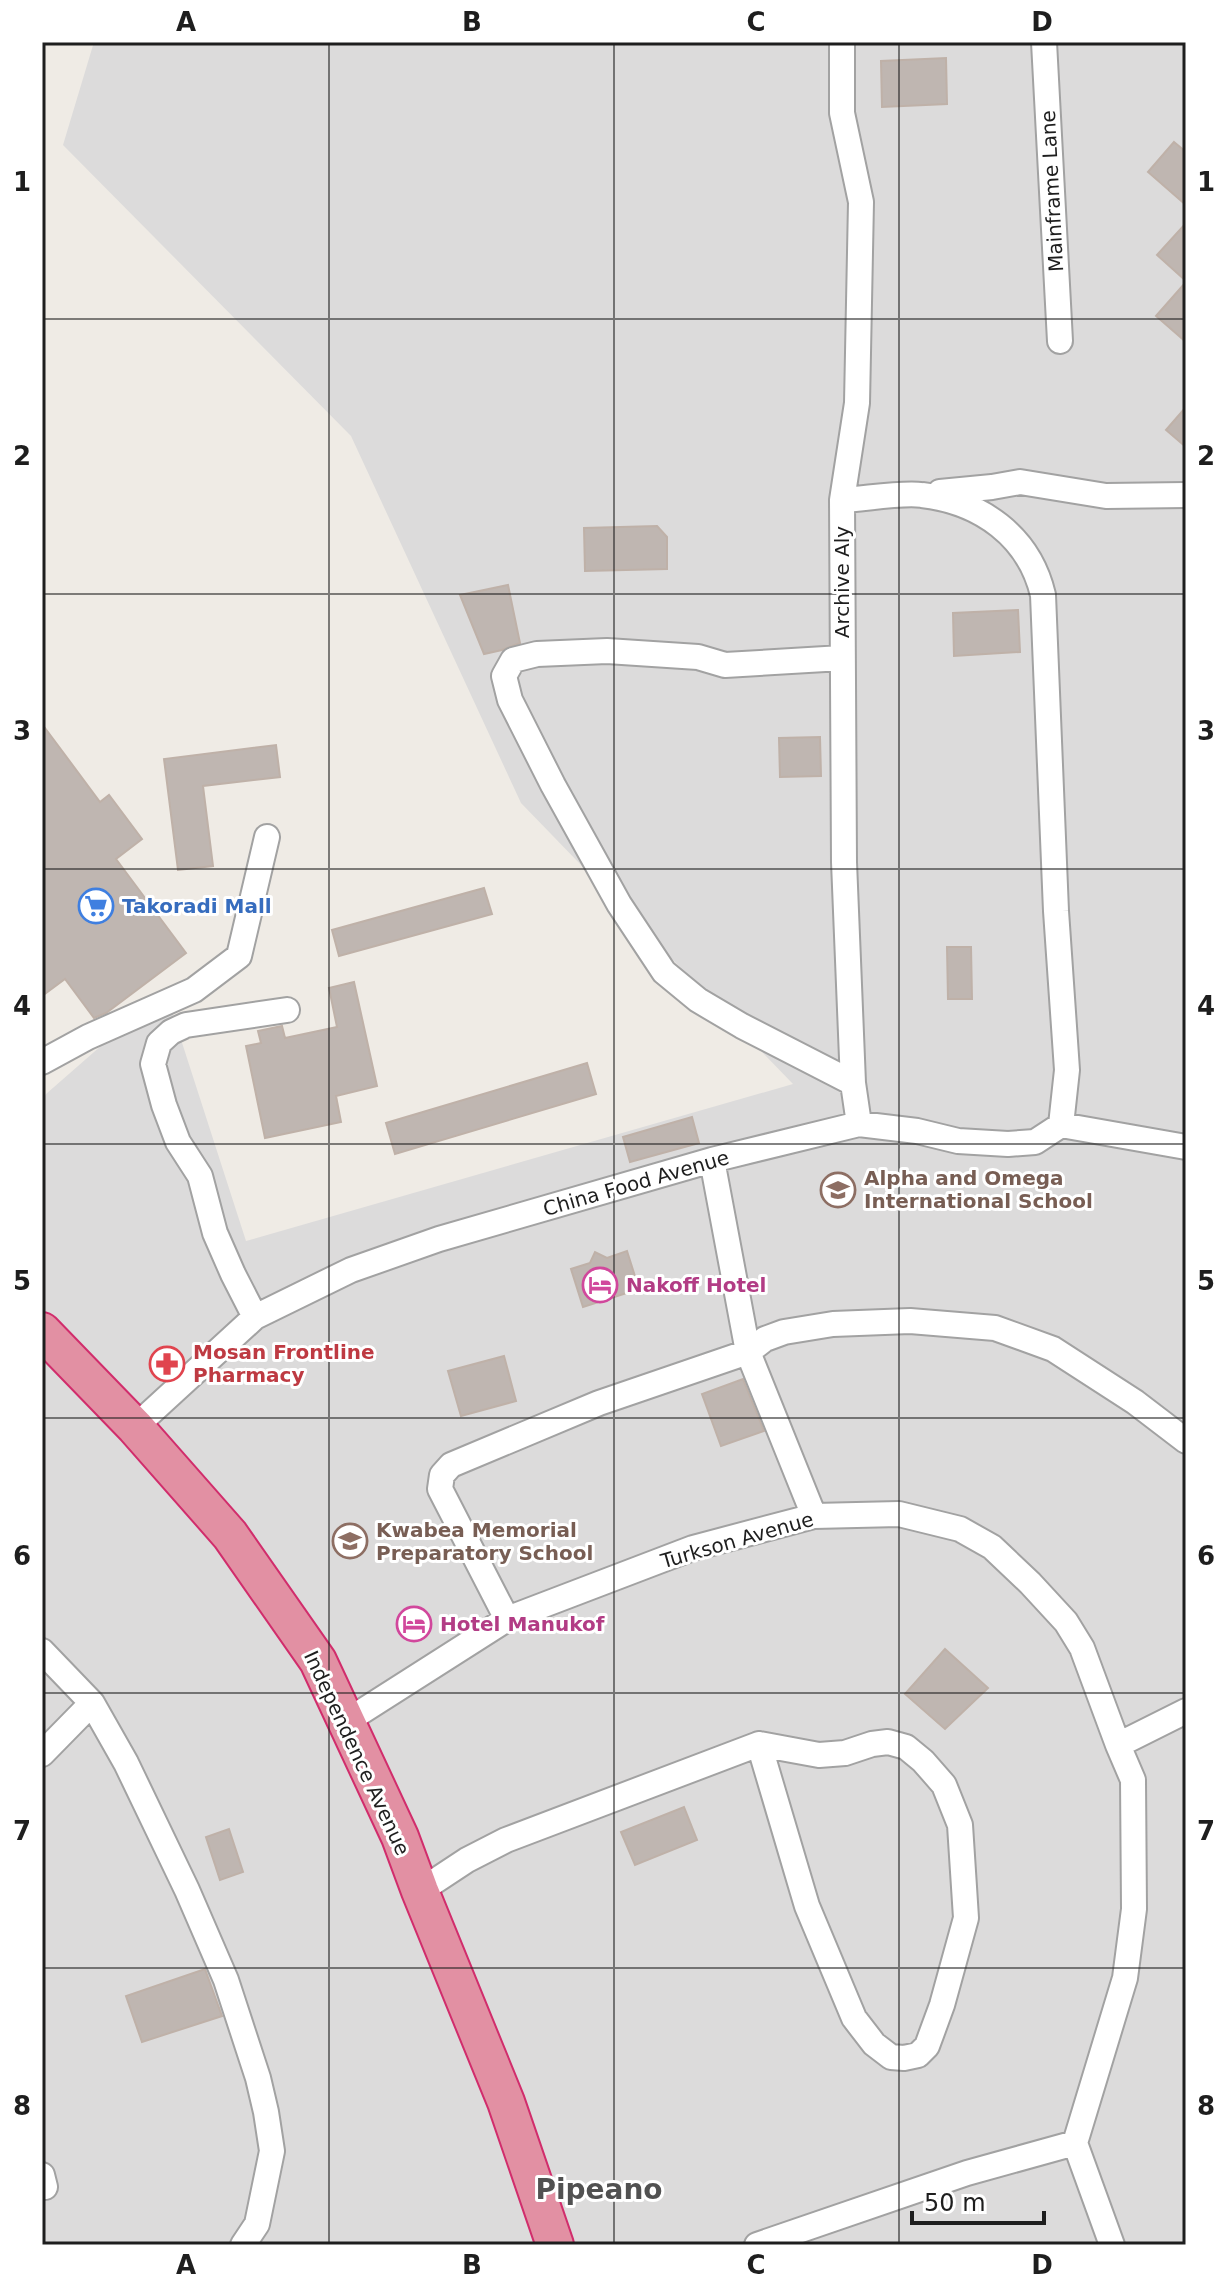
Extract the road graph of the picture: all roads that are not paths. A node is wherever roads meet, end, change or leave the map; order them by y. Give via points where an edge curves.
1 (842, 42) edge
2 (1044, 42) edge
3 (1060, 341) dead end
4 (921, 494) junction
5 (1186, 495) edge
6 (842, 500) junction
7 (842, 658) junction
8 (267, 837) dead end
9 (287, 1010) dead end
10 (42, 1062) edge
11 (853, 1083) junction
12 (859, 1124) junction
13 (1061, 1125) junction
14 (1186, 1147) edge
15 (712, 1160) junction
16 (255, 1317) junction
17 (42, 1331) edge
18 (748, 1352) junction
19 (135, 1427) junction
20 (1186, 1441) edge
21 (814, 1516) junction
22 (507, 1619) junction
23 (42, 1651) edge
24 (92, 1703) junction
25 (1186, 1711) edge
26 (347, 1721) junction
27 (759, 1744) junction
28 (1118, 1745) junction
29 (42, 1754) edge
30 (420, 1891) junction
31 (1075, 2143) junction
32 (243, 2245) edge
33 (555, 2245) edge
34 (757, 2245) edge
35 (1112, 2245) edge

1 - 6 street, Archive Aly via 842,113 861,202 857,403
2 - 3 street, Mainframe Lane
4 - 5 street via 1020,482 1106,496
4 - 6 street
4 - 13 street via 973,507 1004,527 1029,557 1043,595 1067,1070
6 - 7 street, Archive Aly
7 - 11 street, Archive Aly
7 - 11 street via 725,665 698,657 607,651 537,654 513,660 504,676 510,700 553,785 664,972 742,1026
8 - 10 street via 239,956 194,990
9 - 16 street via 186,1025 159,1043 153,1064 178,1142 200,1176 215,1233
11 - 12 street, Archive Aly
12 - 13 street, China Food Avenue via 1008,1144 1035,1142
12 - 15 street, China Food Avenue
13 - 14 street
15 - 16 street, China Food Avenue via 439,1239 351,1270
15 - 18 street
16 - 19 street, China Food Avenue
17 - 19 highway, Independence Avenue
18 - 20 street via 784,1332 833,1324 910,1321 995,1328 1053,1349
18 - 21 street
18 - 22 street via 599,1403 451,1465 442,1475 440,1489
19 - 26 highway, Independence Avenue via 230,1535 318,1661
21 - 22 street, Turkson Avenue via 693,1548
21 - 28 street, Turkson Avenue via 899,1514 960,1529 992,1547 1066,1622 1082,1648
22 - 26 street, Turkson Avenue
23 - 24 street
24 - 29 street
24 - 32 street via 187,1890 226,1980 258,2078 272,2151 257,2224
25 - 28 street
26 - 30 highway, Independence Avenue
27 - 27 street via 819,1755 888,1742 906,1747 944,1785 960,1825 966,1918 942,2005 927,2046 918,2055 891,2057 854,2018 807,1906
27 - 30 street via 506,1840
28 - 31 street, Turkson Avenue via 1133,1780 1134,1909 1125,1978
30 - 33 highway, Independence Avenue via 506,2102
31 - 34 street via 967,2173
31 - 35 street

